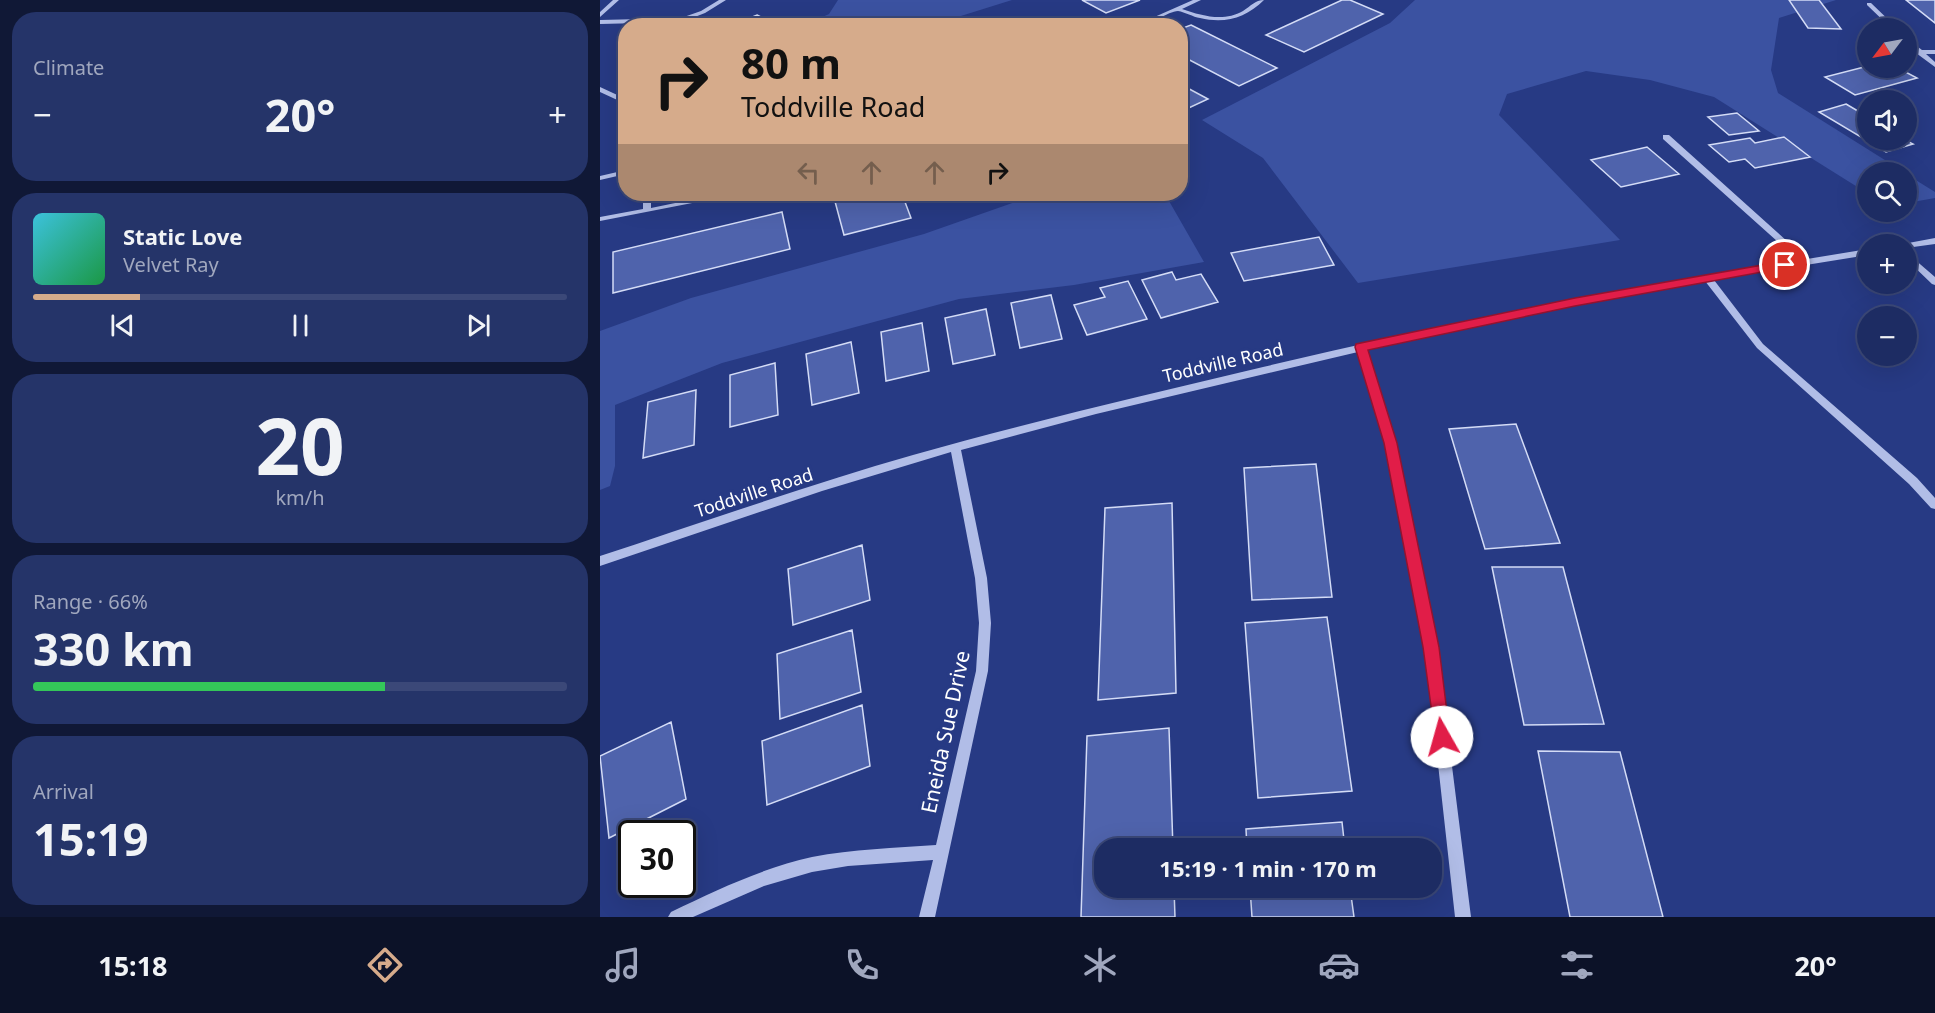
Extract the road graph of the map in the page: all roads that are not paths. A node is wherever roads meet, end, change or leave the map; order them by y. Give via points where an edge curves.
1 (616, 0) edge
2 (723, 0) edge
3 (1198, 0) edge
4 (1261, 0) edge
5 (1869, 4) dead end
6 (1177, 9) junction
7 (600, 15) edge
8 (688, 18) edge
9 (1156, 18) edge
10 (1884, 18) edge
11 (600, 22) edge
12 (618, 22) edge
13 (1918, 52) joint
14 (1935, 52) edge
15 (1935, 65) edge
16 (600, 89) edge
17 (618, 98) edge
18 (1666, 137) dead end
19 (618, 174) edge
20 (600, 178) edge
21 (646, 201) edge
22 (695, 201) edge
23 (647, 211) junction
24 (600, 219) edge
25 (1935, 241) edge
26 (1917, 244) edge
27 (1857, 254) edge
28 (1804, 261) junction
29 (1917, 265) edge
30 (1707, 277) junction
31 (1935, 282) edge
32 (1361, 347) junction
33 (955, 447) junction
34 (1935, 505) edge
35 (600, 561) edge
36 (940, 852) junction
37 (676, 917) edge
38 (927, 917) edge
39 (1463, 917) edge

1 - 7 street
2 - 8 street
3 - 6 street
4 - 6 street via 1253,8 1215,21
5 - 10 street
6 - 9 street
11 - 12 street
13 - 14 street
13 - 15 street
16 - 17 street
18 - 28 street
19 - 20 street
21 - 23 street
22 - 23 street
23 - 24 street
25 - 26 street
27 - 28 street, Toddville Road
28 - 30 street, Toddville Road
29 - 31 street
30 - 32 street, Toddville Road
30 - 34 street via 1760,346
32 - 33 street, Toddville Road
32 - 39 street via 1390,443 1431,647
33 - 35 street, Toddville Road
33 - 36 street, Eneida Sue Drive via 981,578 985,623 982,671
36 - 37 street via 796,868 729,892
36 - 38 street, Eneida Sue Drive

